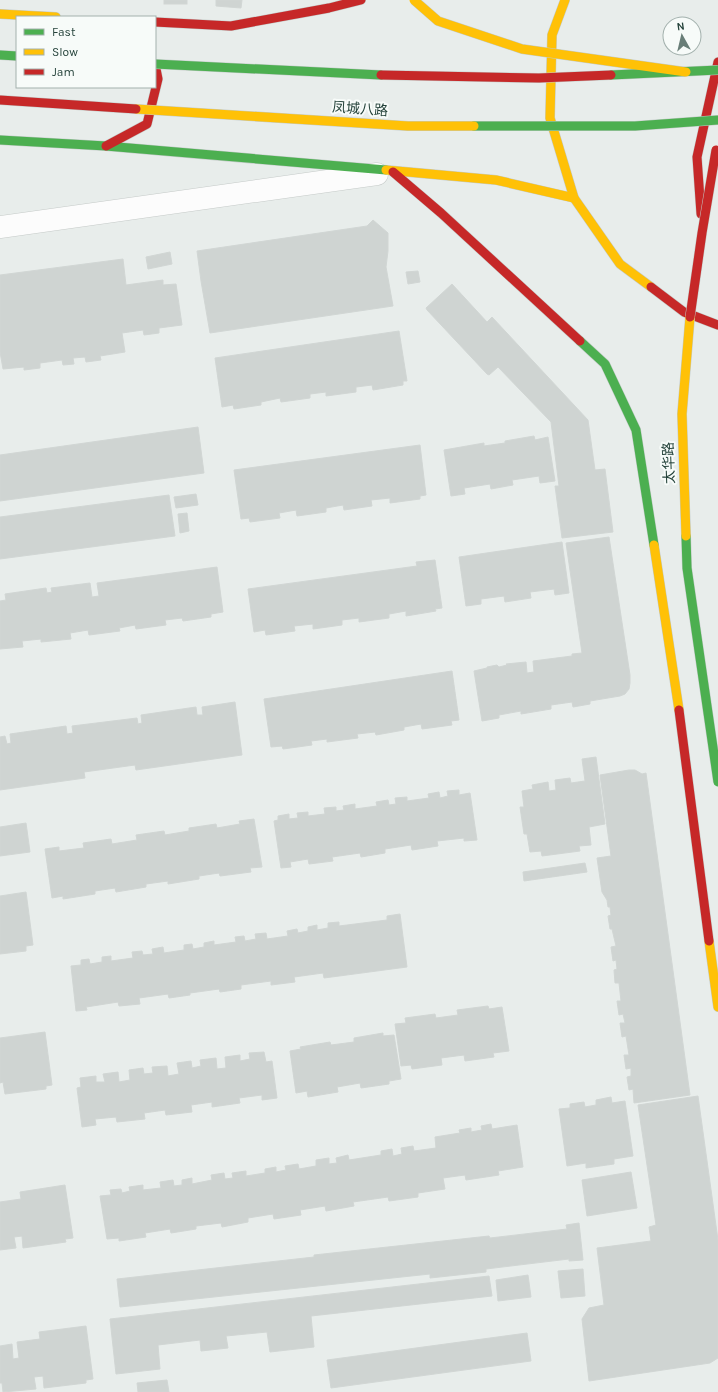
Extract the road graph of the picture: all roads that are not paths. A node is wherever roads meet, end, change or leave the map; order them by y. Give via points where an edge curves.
1 (361, 0) edge
2 (414, 0) edge
3 (565, 0) edge
4 (0, 14) edge
5 (37, 16) edge
6 (156, 22) edge
7 (0, 55) edge
8 (16, 56) edge
9 (718, 62) edge
10 (156, 64) edge
11 (156, 69) edge
12 (718, 70) edge
13 (686, 72) junction
14 (156, 87) edge
15 (156, 88) edge
16 (0, 100) edge
17 (718, 120) edge
18 (0, 140) edge
19 (718, 144) edge
20 (106, 146) junction
21 (393, 172) junction
22 (574, 198) junction
23 (0, 227) edge
24 (702, 233) junction
25 (718, 325) edge
26 (718, 782) edge
27 (718, 1007) edge

1 - 6 main road via 231,26
2 - 13 main road, bridge via 438,21 522,49
3 - 22 main road via 552,35 550,118
4 - 5 main road
7 - 8 main road
9 - 24 main road, bridge via 697,157
10 - 13 main road, bridge via 355,75 531,78
11 - 14 main road
12 - 13 main road, bridge
15 - 20 main road via 147,124
16 - 17 main road, 凤城八路, bridge via 408,126 635,126
18 - 20 main road
19 - 24 main road, 太华路, bridge
20 - 21 main road
21 - 22 main road via 496,180
21 - 23 street
21 - 27 main road via 605,364 636,430 683,736
22 - 25 main road via 620,264 684,312
24 - 26 main road, 太华路, bridge via 688,332 682,421 687,568

